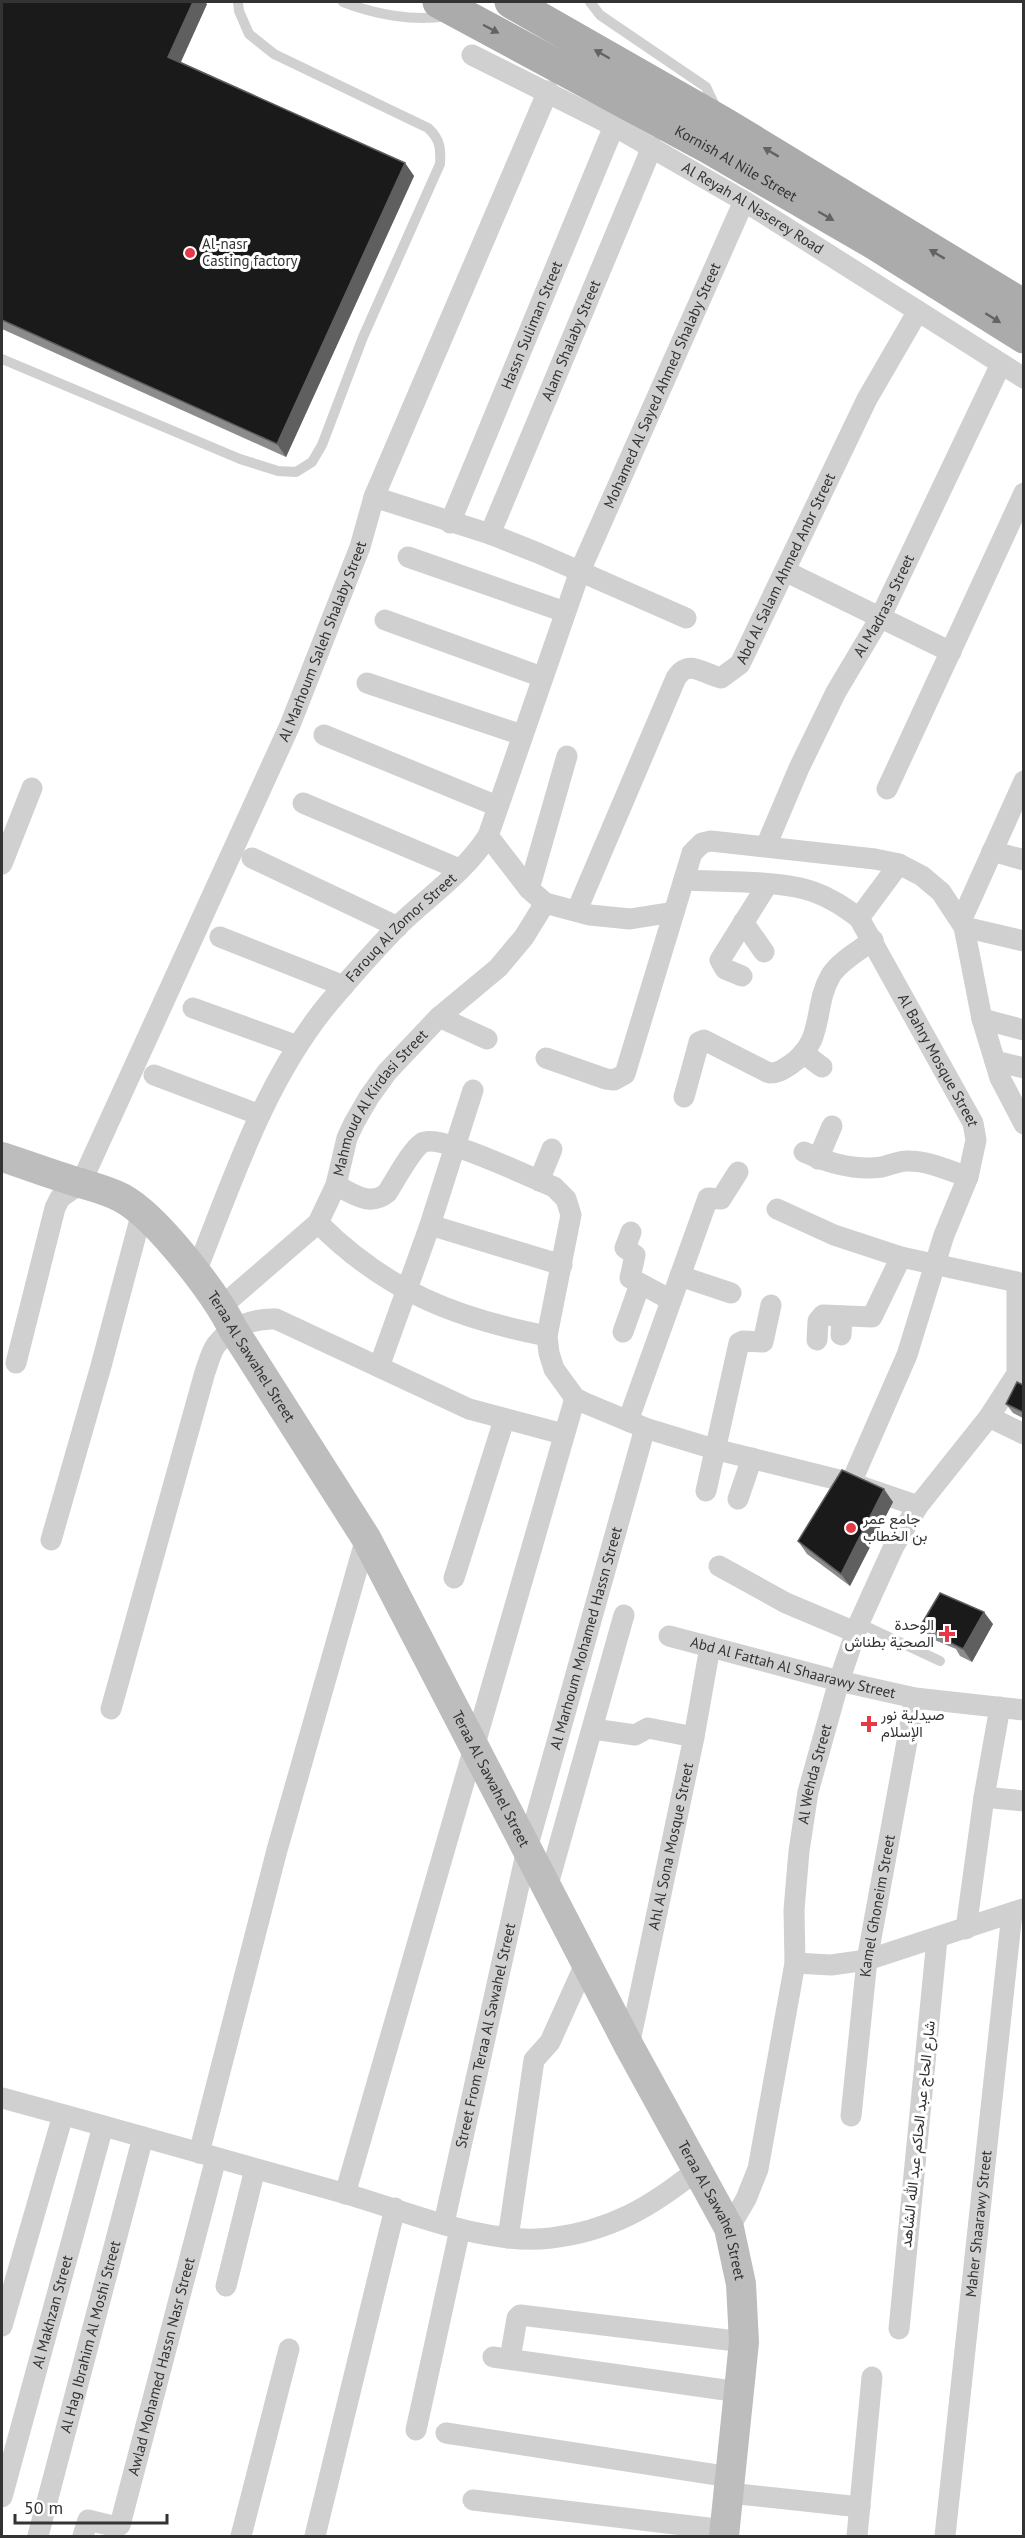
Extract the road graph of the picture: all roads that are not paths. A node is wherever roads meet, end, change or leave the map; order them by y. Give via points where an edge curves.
1 (238, 2) edge
2 (343, 2) edge
3 (511, 2) edge
4 (590, 2) edge
5 (450, 8) edge
6 (472, 55) dead end
7 (549, 91) junction
8 (723, 123) junction
9 (614, 126) junction
10 (652, 147) junction
11 (744, 201) junction
12 (1023, 306) edge
13 (918, 311) junction
14 (1023, 337) edge
15 (2, 359) edge
16 (1001, 364) junction
17 (1023, 378) edge
18 (1023, 493) edge
19 (374, 497) junction
20 (450, 523) junction
21 (490, 534) junction
22 (408, 557) dead end
23 (580, 571) junction
24 (785, 571) junction
25 (565, 612) junction
26 (686, 618) dead end
27 (880, 618) junction
28 (385, 620) dead end
29 (951, 652) junction
30 (542, 677) junction
31 (367, 683) dead end
32 (324, 735) dead end
33 (522, 735) junction
34 (567, 756) dead end
35 (1023, 781) edge
36 (32, 788) dead end
37 (887, 789) dead end
38 (303, 803) dead end
39 (497, 806) junction
40 (488, 836) junction
41 (766, 846) junction
42 (992, 851) junction
43 (252, 858) dead end
44 (1023, 860) edge
45 (2, 864) edge
46 (899, 864) junction
47 (459, 869) junction
48 (684, 880) junction
49 (767, 885) junction
50 (529, 889) junction
51 (545, 903) junction
52 (577, 910) junction
53 (674, 912) junction
54 (859, 918) junction
55 (743, 922) junction
56 (962, 924) junction
57 (398, 927) junction
58 (220, 937) dead end
59 (873, 940) junction
60 (1023, 941) edge
61 (764, 952) dead end
62 (742, 976) dead end
63 (344, 986) junction
64 (193, 1008) dead end
65 (440, 1017) junction
66 (982, 1019) junction
67 (1023, 1030) edge
68 (487, 1039) dead end
69 (298, 1046) junction
70 (803, 1053) junction
71 (546, 1058) dead end
72 (995, 1061) junction
73 (822, 1067) dead end
74 (1023, 1068) edge
75 (154, 1076) dead end
76 (472, 1090) dead end
77 (684, 1097) dead end
78 (260, 1115) junction
79 (1023, 1124) edge
80 (832, 1126) dead end
81 (456, 1146) junction
82 (552, 1149) dead end
83 (2, 1157) edge
84 (738, 1172) dead end
85 (968, 1177) junction
86 (539, 1181) junction
87 (81, 1183) junction
88 (336, 1185) junction
89 (777, 1209) dead end
90 (142, 1212) junction
91 (318, 1223) junction
92 (430, 1226) junction
93 (631, 1232) dead end
94 (901, 1257) junction
95 (934, 1264) junction
96 (562, 1265) junction
97 (196, 1272) junction
98 (680, 1276) junction
99 (640, 1284) junction
100 (407, 1291) junction
101 (731, 1293) dead end
102 (671, 1300) junction
103 (771, 1305) dead end
104 (228, 1318) junction
105 (623, 1332) dead end
106 (548, 1336) junction
107 (817, 1340) dead end
108 (16, 1363) dead end
109 (379, 1367) junction
110 (1020, 1367) edge
111 (575, 1398) junction
112 (989, 1417) junction
113 (504, 1420) junction
114 (636, 1424) junction
115 (563, 1434) junction
116 (1023, 1434) edge
117 (714, 1449) junction
118 (752, 1458) junction
119 (852, 1483) junction
120 (706, 1491) dead end
121 (738, 1498) dead end
122 (918, 1506) junction
123 (829, 1519) edge
124 (366, 1538) junction
125 (51, 1540) dead end
126 (719, 1566) dead end
127 (454, 1578) dead end
128 (624, 1615) dead end
129 (857, 1627) junction
130 (669, 1636) dead end
131 (710, 1647) junction
132 (940, 1661) dead end
133 (839, 1681) junction
134 (915, 1698) junction
135 (1000, 1707) junction
136 (111, 1709) dead end
137 (1023, 1710) edge
138 (593, 1729) junction
139 (694, 1737) junction
140 (475, 1746) junction
141 (984, 1797) junction
142 (1023, 1801) edge
143 (527, 1849) junction
144 (547, 1888) junction
145 (1018, 1911) edge
146 (966, 1929) junction
147 (937, 1939) junction
148 (867, 1960) junction
149 (586, 1962) junction
150 (795, 1963) junction
151 (629, 2046) junction
152 (2, 2098) edge
153 (63, 2115) junction
154 (851, 2116) dead end
155 (103, 2126) junction
156 (143, 2137) junction
157 (208, 2155) junction
158 (255, 2169) junction
159 (697, 2170) junction
160 (345, 2194) junction
161 (395, 2208) junction
162 (452, 2226) junction
163 (729, 2228) junction
164 (508, 2238) junction
165 (226, 2286) dead end
166 (2, 2326) edge
167 (899, 2328) dead end
168 (744, 2342) junction
169 (289, 2349) dead end
170 (872, 2377) dead end
171 (739, 2392) junction
172 (416, 2430) dead end
173 (446, 2433) dead end
174 (730, 2485) junction
175 (2, 2497) edge
176 (473, 2500) dead end
177 (860, 2507) junction
178 (725, 2533) edge
179 (38, 2536) edge
180 (83, 2536) edge
181 (240, 2536) edge
182 (315, 2536) edge
183 (857, 2536) edge
184 (945, 2536) edge

1 - 15 lane via 249,34 274,54 428,128 442,148 440,164 312,462 296,472 278,471 240,459
2 - 5 lane via 433,18
8 -> 3 main road, Kornish Al Nile Street
4 - 8 lane via 600,15 706,87
5 -> 14 main road, Kornish Al Nile Street via 708,147 874,243
6 - 7 street, Al Reyah Al Naserey Road
7 - 9 street, Al Reyah Al Naserey Road
7 - 19 street, Al Marhoum Saleh Shalaby Street
12 -> 8 main road, Kornish Al Nile Street
9 - 10 street, Al Reyah Al Naserey Road
9 - 20 street, Hassn Suliman Street
10 - 11 street, Al Reyah Al Naserey Road
10 - 21 street, Alam Shalaby Street
11 - 13 street, Al Reyah Al Naserey Road
11 - 23 street, Mohamed Al Sayed Ahmed Shalaby Street
13 - 16 street, Al Reyah Al Naserey Road
13 - 24 street, Abd Al Salam Ahmed Anbr Street via 867,399
16 - 17 street, Al Reyah Al Naserey Road
16 - 27 street, Al Madrasa Street
18 - 29 street
19 - 20 street
19 - 87 street, Al Marhoum Saleh Shalaby Street via 360,547 290,725
20 - 21 street
21 - 23 street
22 - 25 street
23 - 25 street, Farouq Al Zomor Street
23 - 26 street
24 - 27 street
24 - 52 street, Abd Al Salam Ahmed Anbr Street via 740,664 731,673 721,678 694,667 680,671
25 - 30 street, Farouq Al Zomor Street
27 - 29 street
27 - 41 street, Al Madrasa Street via 836,692
28 - 30 street
29 - 37 street
30 - 33 street, Farouq Al Zomor Street
31 - 33 street
32 - 39 street
33 - 39 street, Farouq Al Zomor Street
34 - 50 street
35 - 42 street
36 - 45 street
38 - 47 street
39 - 40 street, Farouq Al Zomor Street
40 - 47 street, Farouq Al Zomor Street
40 - 50 street
41 - 46 street
41 - 48 street via 702,843 692,852
42 - 44 street
42 - 56 street
43 - 57 street
46 - 54 street
46 - 56 street via 941,892
47 - 57 street, Farouq Al Zomor Street
48 - 49 street, Al Bahry Mosque Street
48 - 53 street
49 - 54 street, Al Bahry Mosque Street via 812,891
49 - 55 street
50 - 51 street
51 - 52 street
51 - 65 street, Mahmoud Al Kirdasi Street via 498,968
52 - 53 street via 630,919
53 - 71 street via 625,1074 614,1080 606,1079
54 - 59 street, Al Bahry Mosque Street
55 - 61 street
55 - 62 street via 720,960 724,969
56 - 60 street
56 - 66 street
57 - 63 street, Farouq Al Zomor Street
58 - 63 street
59 - 70 street via 831,975 822,996 816,1030
59 - 85 street, Al Bahry Mosque Street via 973,1123 976,1140
63 - 69 street, Farouq Al Zomor Street
64 - 69 street
65 - 68 street
65 - 88 street, Mahmoud Al Kirdasi Street via 387,1072 369,1097 347,1138
66 - 67 street
66 - 72 street
69 - 78 street, Farouq Al Zomor Street
70 - 73 street
70 - 77 street via 777,1073 769,1073 704,1040 699,1042
72 - 74 street
72 - 79 street
75 - 78 street
76 - 81 street
78 - 97 street, Farouq Al Zomor Street
80 - 85 street via 811,1156 865,1168 918,1161
81 - 86 street
81 - 88 street via 430,1141 418,1146 387,1193 374,1200
81 - 92 street
82 - 86 street
83 - 87 main road, Teraa Al Sawahel Street
84 - 98 street, Al Marhoum Mohamed Hassn Street via 721,1199 708,1198
85 - 95 street, Al Bahry Mosque Street
86 - 96 street via 554,1187 566,1199 572,1215
87 - 90 main road, Teraa Al Sawahel Street via 124,1199
87 - 108 street via 60,1198 55,1208
88 - 91 street, Mahmoud Al Kirdasi Street
89 - 94 street via 834,1235
90 - 97 main road, Teraa Al Sawahel Street
90 - 125 street
91 - 100 street via 343,1248
91 - 104 street, Mahmoud Al Kirdasi Street
92 - 96 street
92 - 100 street
93 - 99 street via 625,1248 635,1255 629,1276
94 - 95 street
94 - 107 street via 872,1317 842,1326 823,1315
95 - 110 street via 1017,1282
95 - 119 street, Al Bahry Mosque Street via 907,1355
96 - 106 street
97 - 104 main road, Teraa Al Sawahel Street
98 - 101 street
98 - 102 street, Al Marhoum Mohamed Hassn Street
99 - 102 street
99 - 105 street
100 - 106 street via 452,1312 499,1327
100 - 109 street
102 - 114 street, Al Marhoum Mohamed Hassn Street
103 - 117 street via 763,1342 739,1343
104 - 109 street via 276,1318
104 - 124 main road, Teraa Al Sawahel Street
104 - 136 street, Mahmoud Al Kirdasi Street via 205,1372
106 - 111 street via 554,1369
109 - 113 street via 470,1409
110 - 112 street, Al Wehda Street
111 - 114 street
111 - 115 street
112 - 116 street
112 - 122 street, Al Wehda Street
113 - 115 street
113 - 127 street
114 - 117 street
114 - 143 street, Al Marhoum Mohamed Hassn Street
115 - 140 street
117 - 118 street
117 - 120 street
118 - 119 street
118 - 121 street
119 - 122 street
119 - 123 street, Al Bahry Mosque Street
122 - 129 street, Al Wehda Street via 894,1546
124 - 140 main road, Teraa Al Sawahel Street
124 - 157 street via 277,1850
126 - 129 street via 786,1603
128 - 138 street
129 - 132 lane
129 - 133 street, Al Wehda Street
130 - 131 street, Abd Al Fattah Al Shaarawy Street
131 - 133 street, Abd Al Fattah Al Shaarawy Street
131 - 139 street, Ahl Al Sona Mosque Street
133 - 134 street, Abd Al Fattah Al Shaarawy Street
133 - 150 street, Al Wehda Street via 808,1792 800,1839 794,1910
134 - 135 street, Abd Al Fattah Al Shaarawy Street
134 - 148 street, Kamel Ghoneim Street
135 - 137 street, Abd Al Fattah Al Shaarawy Street
135 - 141 street
138 - 139 street via 635,1735 648,1728
138 - 144 street
139 - 151 street, Ahl Al Sona Mosque Street
140 - 143 main road, Teraa Al Sawahel Street
140 - 160 street
141 - 142 street
141 - 146 street
143 - 144 main road, Teraa Al Sawahel Street
143 - 162 street, Street From Teraa Al Sawahel Street
144 - 149 main road, Teraa Al Sawahel Street
145 - 146 street
145 - 184 street, Maher Shaarawy Street
146 - 147 street
147 - 148 street
147 - 167 street, شارع الحاج عبد الحاكم عبد الله الشاهد
148 - 150 street via 831,1965
148 - 154 street, Kamel Ghoneim Street
149 - 151 main road, Teraa Al Sawahel Street
149 - 164 street via 550,2042 534,2060
150 - 163 street, Al Wehda Street via 758,2169
151 - 159 main road, Teraa Al Sawahel Street
152 - 153 street
153 - 155 street
153 - 166 street
155 - 156 street
155 - 175 street, Al Makhzan Street
156 - 157 street
156 - 179 street, Al Hag Ibrahim Al Moshi Street
157 - 158 street
157 - 180 street, Awlad Mohamed Hassn Nasr Street via 120,2525 88,2520
158 - 160 street
158 - 165 street
159 - 163 main road, Teraa Al Sawahel Street
159 - 164 street via 664,2197 628,2217 590,2231 549,2238
160 - 161 street
161 - 162 street
161 - 182 street
162 - 164 street
162 - 172 street, Street From Teraa Al Sawahel Street
163 - 168 main road, Teraa Al Sawahel Street via 741,2284
168 - 171 main road, Teraa Al Sawahel Street
168 - 171 street via 520,2315 502,2358
169 - 181 street
170 - 177 street
171 - 174 main road, Teraa Al Sawahel Street
173 - 174 street
174 - 177 street
174 - 178 main road, Teraa Al Sawahel Street
176 - 178 street
177 - 183 street

